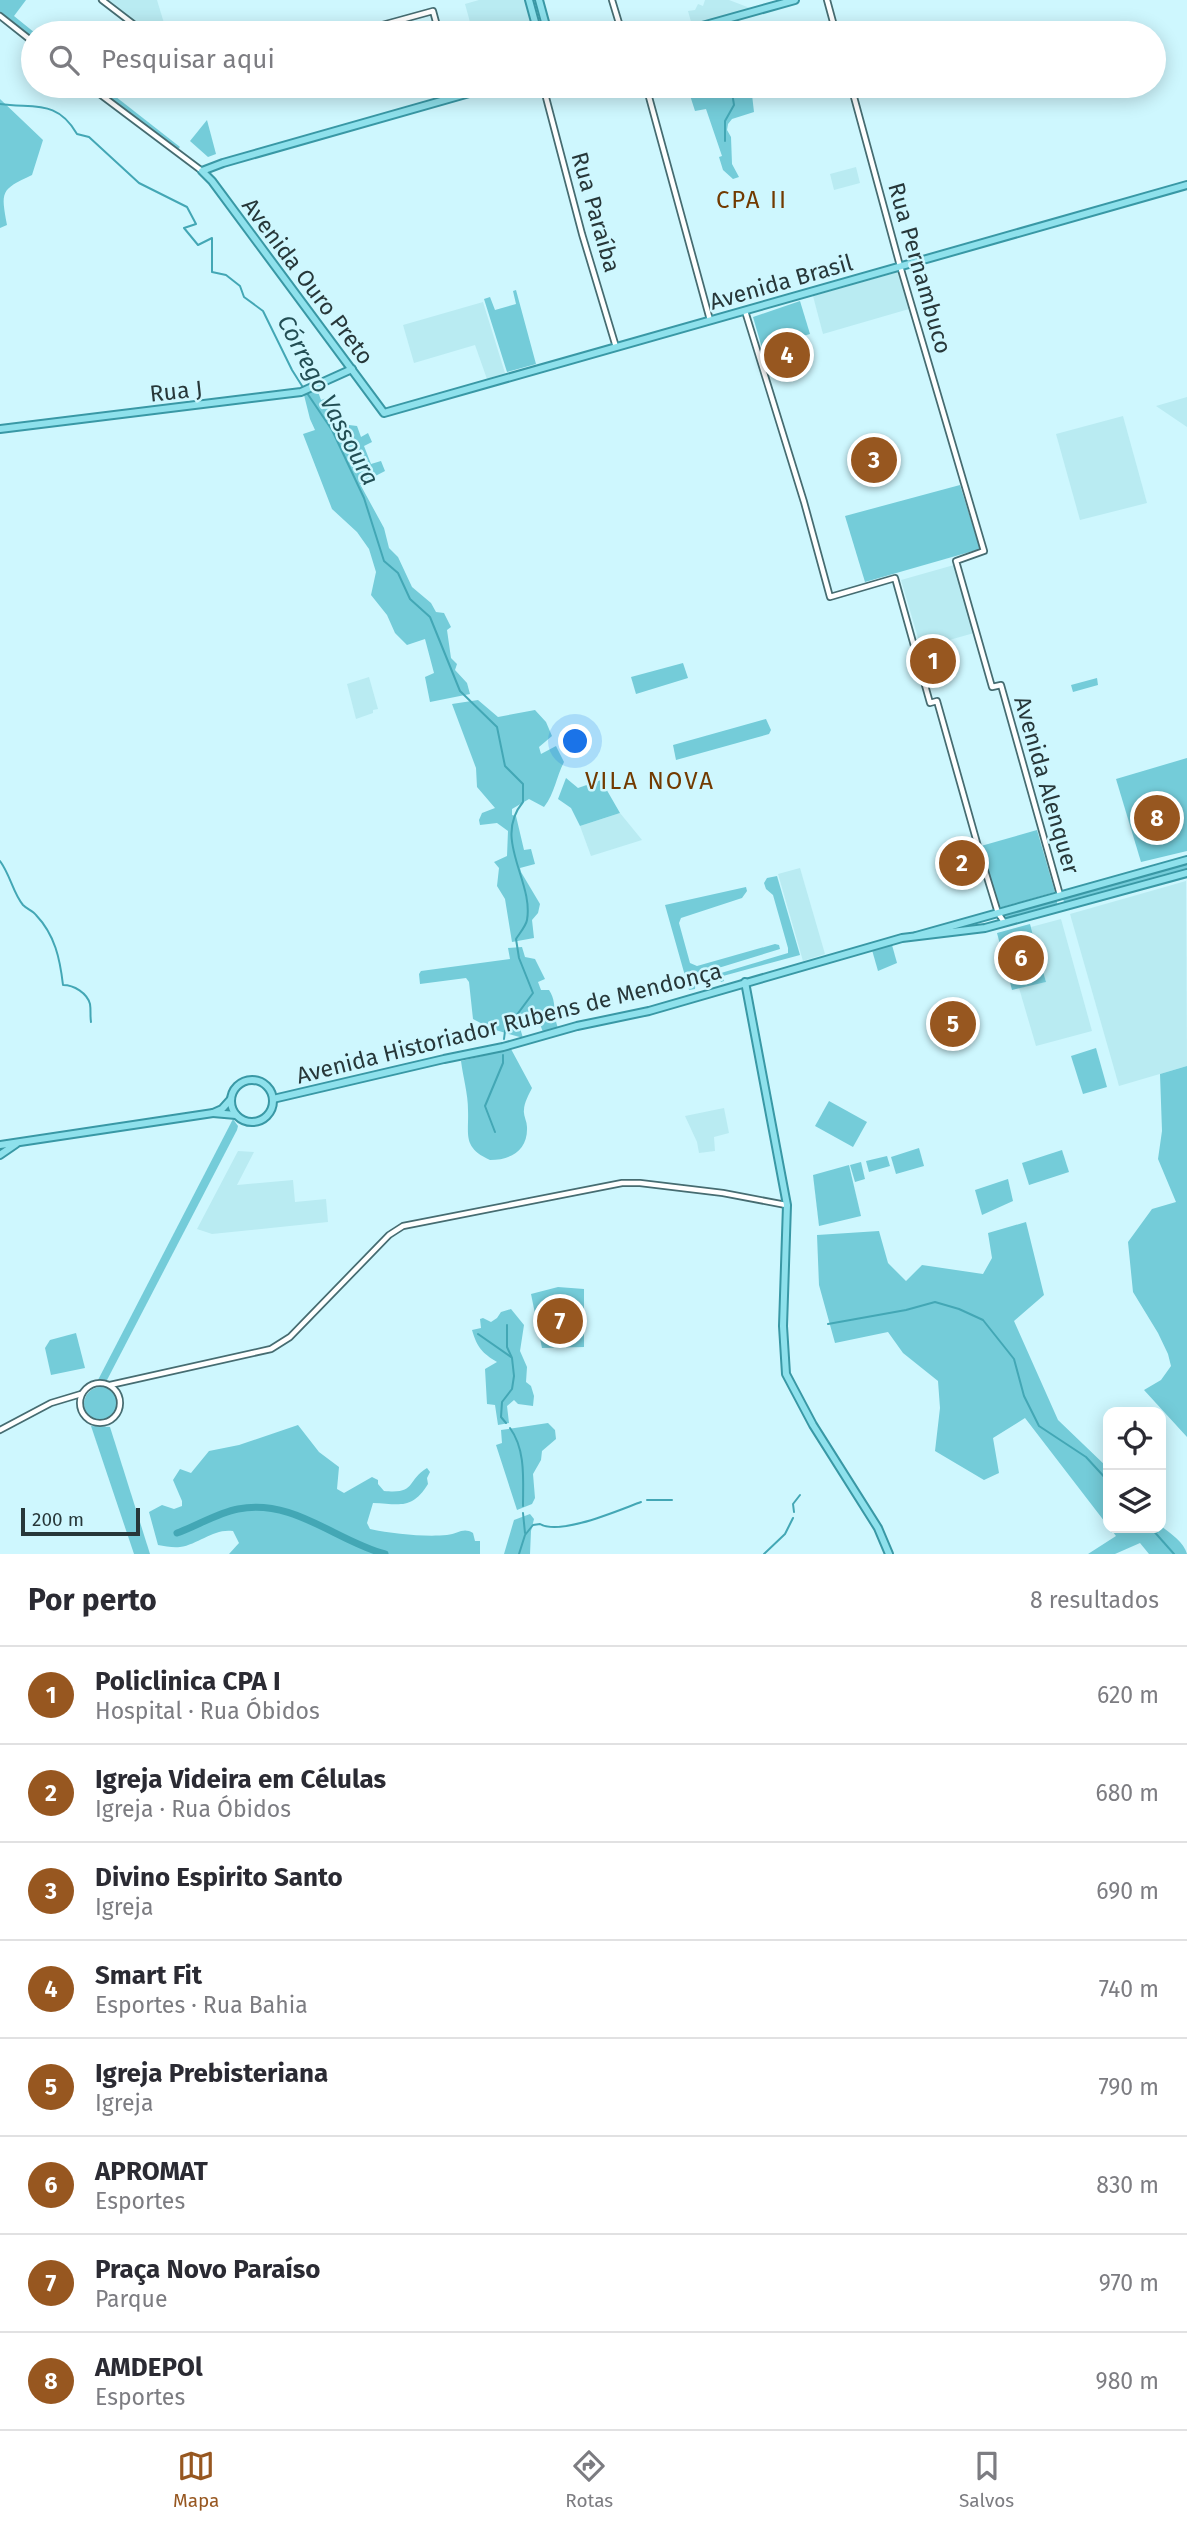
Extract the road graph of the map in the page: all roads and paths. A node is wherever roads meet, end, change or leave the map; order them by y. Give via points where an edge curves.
1 (102, 0) edge
2 (529, 0) edge
3 (539, 0) edge
4 (612, 0) edge
5 (792, 0) edge
6 (827, 0) edge
7 (0, 16) edge
8 (129, 21) edge
9 (397, 21) edge
10 (436, 21) edge
11 (535, 21) edge
12 (545, 21) edge
13 (618, 21) edge
14 (719, 21) edge
15 (833, 21) edge
16 (21, 33) edge
17 (105, 98) edge
18 (450, 98) edge
19 (546, 98) edge
20 (649, 98) edge
21 (854, 98) edge
22 (202, 171) junction
23 (1187, 185) edge
24 (900, 266) junction
25 (745, 311) junction
26 (710, 320) junction
27 (616, 346) junction
28 (352, 369) junction
29 (384, 413) joint
30 (0, 429) edge
31 (1001, 685) joint
32 (1187, 860) edge
33 (1187, 873) edge
34 (1060, 896) junction
35 (998, 913) junction
36 (961, 922) junction
37 (1005, 923) junction
38 (959, 931) junction
39 (916, 936) junction
40 (746, 982) junction
41 (231, 1099) junction
42 (273, 1099) junction
43 (213, 1113) junction
44 (237, 1116) junction
45 (32, 1139) junction
46 (0, 1146) edge
47 (0, 1154) edge
48 (787, 1205) junction
49 (110, 1385) junction
50 (82, 1394) junction
51 (0, 1430) edge
52 (889, 1554) edge

1 - 8 street
2 - 11 main road
3 - 12 main road
4 - 13 street
5 - 14 main road
6 - 15 street
7 - 16 street
9 - 10 street via 433,11
17 - 22 street
18 - 22 main road
19 - 27 street, Rua Paraíba
20 - 26 street
21 - 24 street, Rua Pernambuco
22 - 28 main road, Avenida Ouro Preto
23 - 24 main road, Avenida Brasil
24 - 25 main road, Avenida Brasil
24 - 31 street, Rua Pernambuco via 984,551 956,561 992,687
25 - 26 main road, Avenida Brasil
25 - 35 street via 830,597 895,578 930,703 937,701
26 - 27 main road, Avenida Brasil
27 - 29 main road, Avenida Brasil
28 - 29 main road, Avenida Ouro Preto
28 - 30 main road, Rua J via 301,392
31 - 34 street, Avenida Alenquer
32 - 34 main road, Avenida Historiador Rubens de Mendonça
33 - 37 main road, Avenida Historiador Rubens de Mendonça
34 - 35 main road, Avenida Historiador Rubens de Mendonça
35 - 36 main road, Avenida Historiador Rubens de Mendonça
35 - 37 street
36 - 38 main road
36 - 39 main road, Avenida Historiador Rubens de Mendonça
37 - 38 main road, Avenida Historiador Rubens de Mendonça
38 - 39 main road, Avenida Historiador Rubens de Mendonça
39 - 40 main road, Avenida Historiador Rubens de Mendonça
40 - 42 main road, Avenida Historiador Rubens de Mendonça via 513,1045
40 - 48 main road
41 - 42 main road, Avenida Historiador Rubens de Mendonça via 238,1086 254,1081 266,1086
41 - 43 main road, Avenida Historiador Rubens de Mendonça
41 - 44 main road
42 - 44 main road, Avenida Historiador Rubens de Mendonça via 261,1120 249,1122
43 - 44 main road, Avenida Historiador Rubens de Mendonça
43 - 45 main road, Avenida Historiador Rubens de Mendonça
45 - 46 main road, Avenida Historiador Rubens de Mendonça
45 - 47 main road, Avenida Historiador Rubens de Mendonça
46 - 47 main road
48 - 49 street via 622,1183 403,1226 284,1342 267,1351
48 - 52 main road via 786,1374
49 - 50 street via 93,1384
49 - 50 street via 119,1396 120,1408 105,1423 85,1417 80,1407
50 - 51 street via 51,1403

